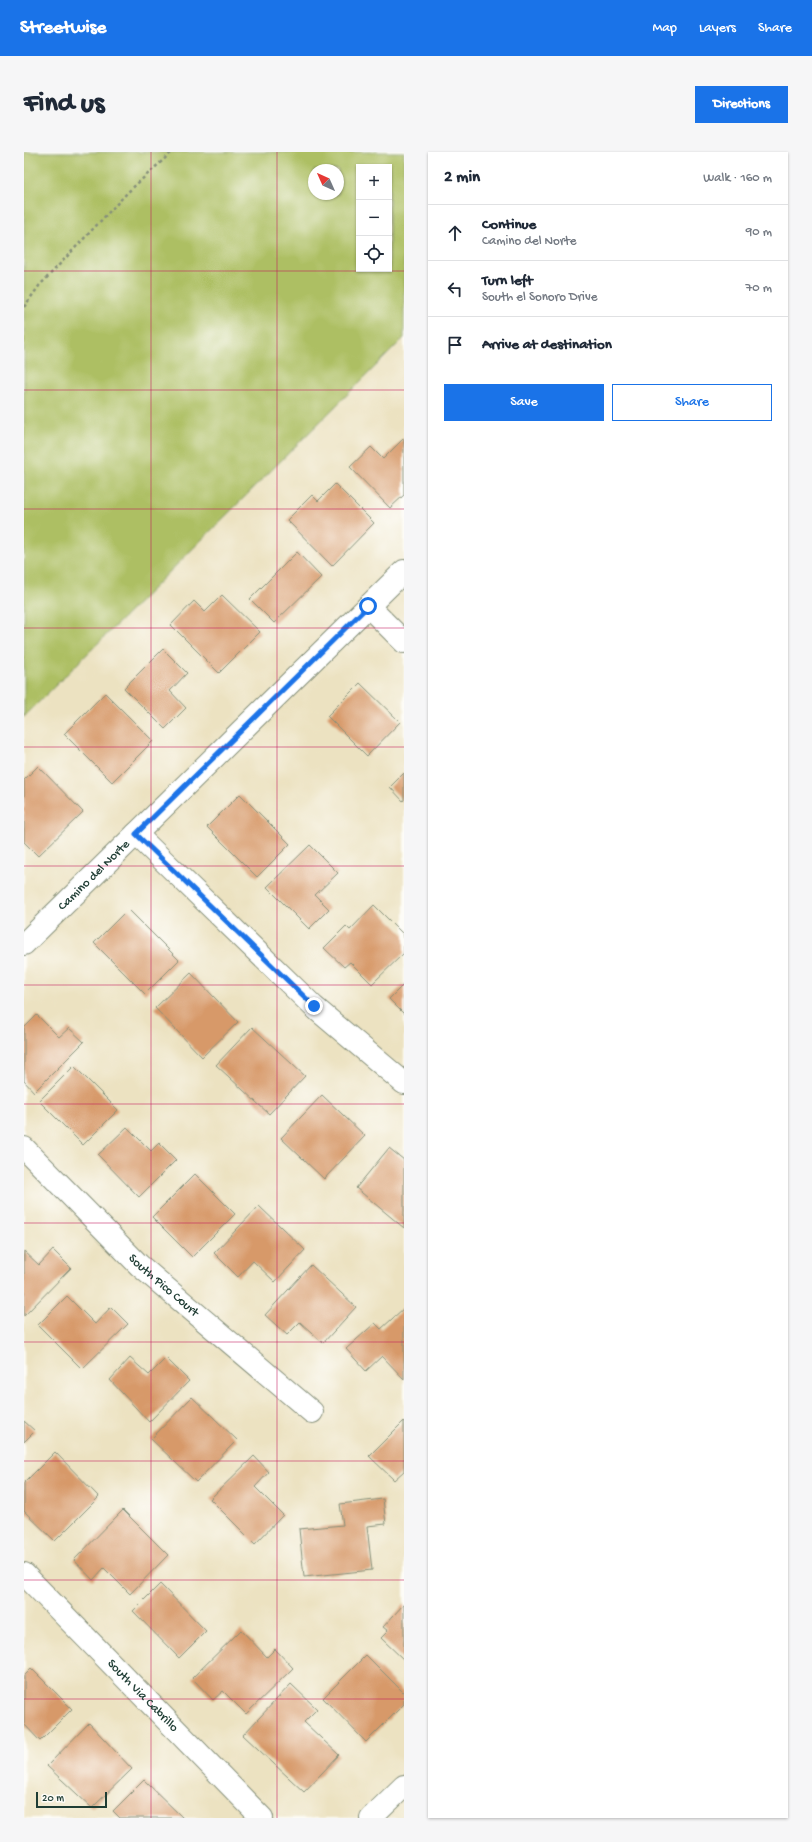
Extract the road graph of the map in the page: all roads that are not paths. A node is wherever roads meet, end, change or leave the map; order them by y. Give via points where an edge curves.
1 (404, 571) edge
2 (368, 606) junction
3 (404, 642) edge
4 (136, 834) junction
5 (24, 944) edge
6 (404, 1084) edge
7 (24, 1148) edge
8 (312, 1412) dead end
9 (24, 1574) edge
10 (404, 1786) edge
11 (262, 1818) edge
12 (371, 1818) edge

1 - 2 street, Camino del Norte
2 - 3 street
2 - 4 street, Camino del Norte
4 - 5 street, Camino del Norte
4 - 6 street via 314,1006
7 - 8 street, South Pico Court via 139,1264
9 - 11 street, South Via Cabrillo
10 - 12 street

